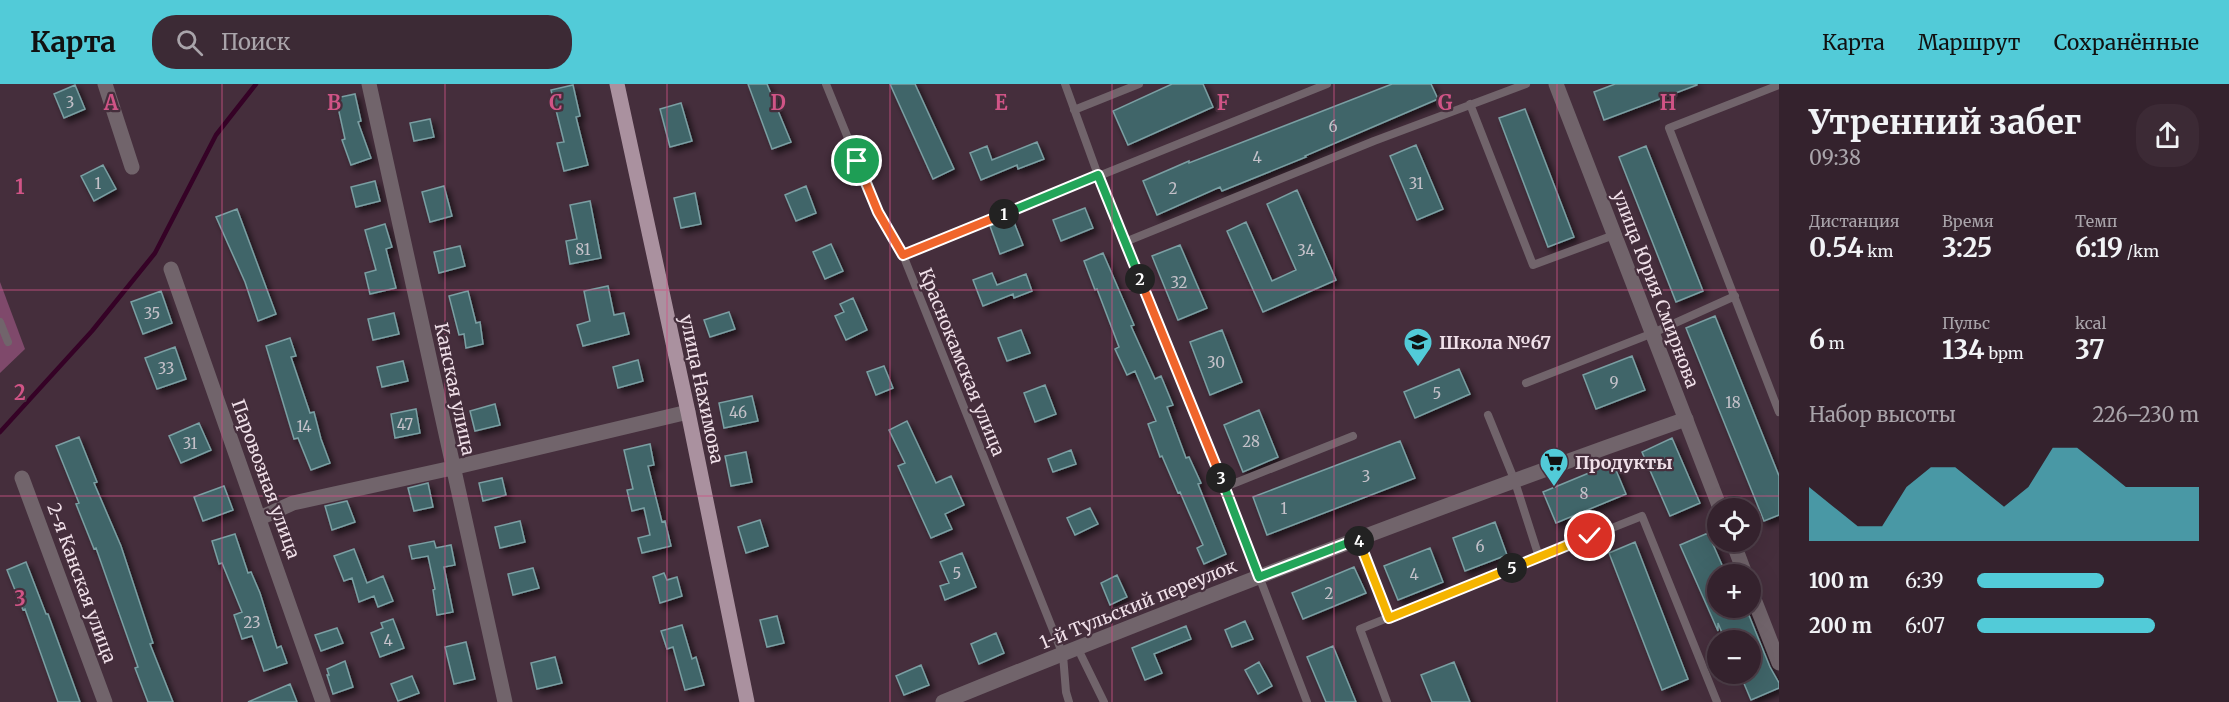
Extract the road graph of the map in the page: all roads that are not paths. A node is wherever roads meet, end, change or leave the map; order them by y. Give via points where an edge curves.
1 (105, 84) edge
2 (369, 84) edge
3 (617, 84) edge
4 (826, 84) edge
5 (1065, 84) edge
6 (1139, 84) edge
7 (1327, 84) edge
8 (1526, 84) edge
9 (1556, 84) edge
10 (1779, 85) edge
11 (1470, 104) junction
12 (1074, 110) junction
13 (132, 167) dead end
14 (1098, 175) junction
15 (1614, 235) junction
16 (1125, 242) junction
17 (903, 255) junction
18 (171, 269) dead end
19 (1735, 296) junction
20 (0, 322) edge
21 (1653, 333) junction
22 (8, 342) dead end
23 (1526, 383) dead end
24 (688, 412) junction
25 (1779, 412) edge
26 (1488, 415) dead end
27 (1686, 419) junction
28 (1353, 436) dead end
29 (452, 468) junction
30 (21, 478) dead end
31 (1514, 479) junction
32 (1225, 487) junction
33 (1716, 498) edge
34 (260, 518) junction
35 (1358, 539) junction
36 (1539, 557) junction
37 (1259, 577) junction
38 (1761, 617) edge
39 (1389, 618) junction
40 (1078, 649) junction
41 (1063, 655) junction
42 (1779, 663) edge
43 (105, 702) edge
44 (323, 702) edge
45 (505, 702) edge
46 (747, 702) edge
47 (943, 702) edge
48 (1069, 702) edge
49 (1104, 702) edge
50 (1307, 702) edge
51 (1387, 702) edge
52 (1717, 702) edge

1 - 13 street
2 - 29 street, Канская улица
3 - 24 main road, улица Нахимова
4 - 17 lane, Краснокамская улица via 878,212
5 - 12 lane
6 - 12 lane
7 - 14 lane
8 - 11 lane
9 - 15 street, улица Юрия Смирнова
10 - 19 lane via 1669,128
11 - 15 lane via 1533,265
11 - 16 lane
12 - 14 lane
14 - 16 lane
14 - 17 lane
15 - 21 street, улица Юрия Смирнова
16 - 32 lane
17 - 41 lane, Краснокамская улица
18 - 34 street, Паровозная улица
19 - 21 lane
19 - 25 lane
20 - 22 lane
21 - 23 lane
21 - 27 street, улица Юрия Смирнова
24 - 29 street
24 - 46 main road, улица Нахимова
26 - 31 lane
27 - 31 street, 1-й Тульский переулок
27 - 33 street, улица Юрия Смирнова
28 - 32 lane
29 - 34 street via 292,503
29 - 45 street, Канская улица
30 - 43 street, 2-я Канская улица
31 - 35 street, 1-й Тульский переулок
31 - 36 lane
32 - 37 lane
34 - 44 street, Паровозная улица
35 - 37 street, 1-й Тульский переулок
35 - 39 lane
36 - 39 lane
36 - 52 lane via 1642,516
37 - 40 street, 1-й Тульский переулок
37 - 50 lane
38 - 42 street
39 - 51 lane via 1360,629
40 - 41 street, 1-й Тульский переулок
40 - 49 lane
41 - 47 street, 1-й Тульский переулок
41 - 48 lane, Краснокамская улица

